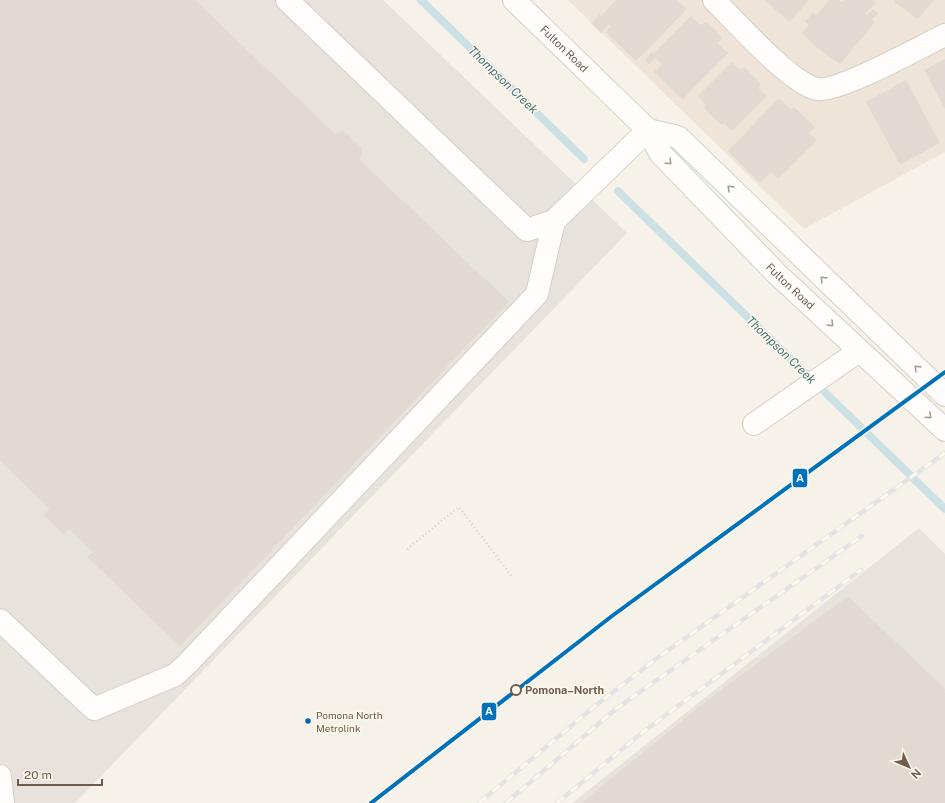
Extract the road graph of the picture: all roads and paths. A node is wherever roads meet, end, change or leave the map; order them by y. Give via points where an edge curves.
1 (287, 0) edge
2 (514, 0) edge
3 (714, 0) edge
4 (945, 35) edge
5 (648, 130) junction
6 (554, 221) junction
7 (851, 357) junction
8 (945, 396) edge
9 (754, 424) dead end
10 (945, 430) edge
11 (407, 549) dead end
12 (513, 578) dead end
13 (0, 620) edge
14 (0, 776) edge
15 (3, 803) edge

1 - 6 street via 527,230
2 - 5 street, Fulton Road
3 - 4 street via 793,77 818,89 844,85
5 - 6 street
5 -> 7 street, Fulton Road via 660,153 778,274
8 -> 5 street via 678,137
6 - 13 street via 537,294 175,675 94,709
7 - 9 street
7 -> 10 street, Fulton Road
11 - 12 path via 459,507
14 - 15 street

